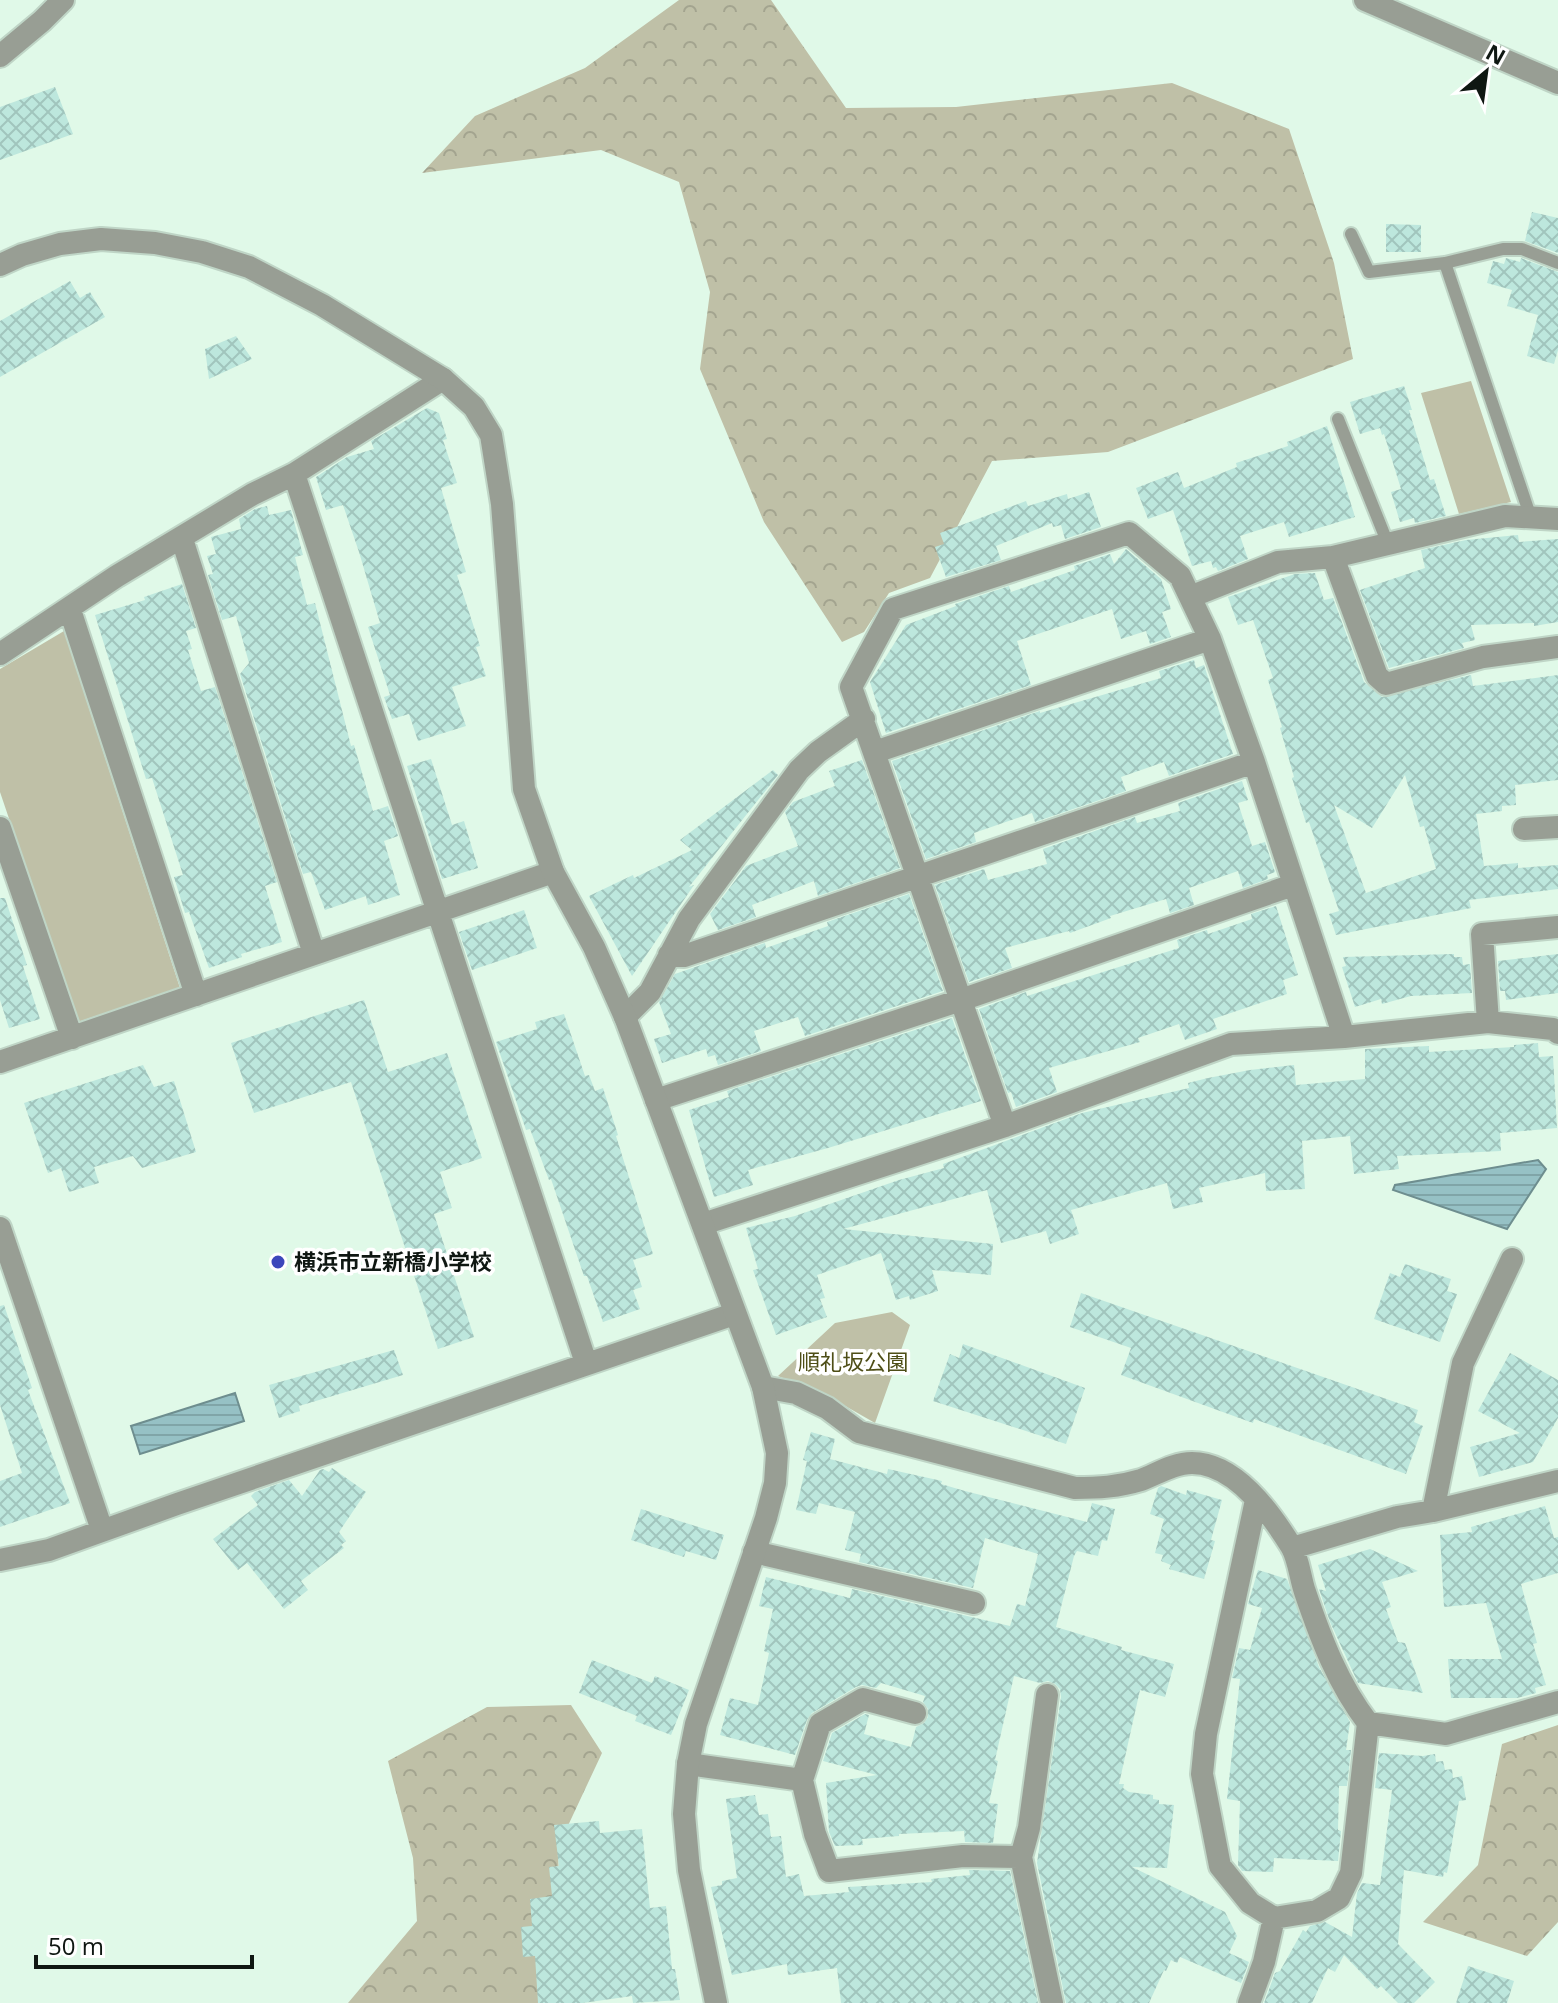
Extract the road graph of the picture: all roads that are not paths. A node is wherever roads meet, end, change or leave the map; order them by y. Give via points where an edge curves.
1 (63, 0) edge
2 (1365, 0) edge
3 (0, 56) edge
4 (1558, 83) edge
5 (1351, 234) dead end
6 (1445, 263) junction
7 (1558, 263) edge
8 (0, 265) edge
9 (443, 379) junction
10 (1338, 419) dead end
11 (294, 474) junction
12 (1531, 518) junction
13 (1558, 519) edge
14 (182, 539) junction
15 (1388, 544) junction
16 (1333, 557) junction
17 (1190, 597) junction
18 (70, 610) junction
19 (1210, 639) junction
20 (1558, 647) edge
21 (0, 654) edge
22 (864, 719) junction
23 (875, 752) junction
24 (1254, 762) junction
25 (1558, 827) edge
26 (0, 828) edge
27 (1524, 829) dead end
28 (553, 872) junction
29 (918, 877) junction
30 (1293, 885) junction
31 (438, 912) junction
32 (1558, 927) edge
33 (314, 954) junction
34 (669, 955) junction
35 (196, 995) junction
36 (961, 1000) junction
37 (625, 1017) junction
38 (1488, 1022) junction
39 (1558, 1033) edge
40 (1344, 1037) junction
41 (72, 1038) junction
42 (0, 1062) edge
43 (656, 1100) junction
44 (1005, 1126) junction
45 (703, 1224) junction
46 (0, 1228) edge
47 (1512, 1259) dead end
48 (734, 1314) junction
49 (586, 1363) junction
50 (763, 1387) junction
51 (1558, 1481) edge
52 (1256, 1500) junction
53 (1433, 1511) junction
54 (102, 1530) junction
55 (1292, 1548) junction
56 (754, 1552) junction
57 (0, 1560) edge
58 (974, 1603) dead end
59 (1047, 1695) dead end
60 (1558, 1702) edge
61 (915, 1713) dead end
62 (1368, 1723) junction
63 (688, 1764) junction
64 (802, 1780) junction
65 (1021, 1857) junction
66 (1274, 1918) junction
67 (716, 2003) edge
68 (1052, 2003) edge
69 (1249, 2003) edge

1 - 3 street
2 - 4 street
5 - 6 lane via 1369,272
6 - 7 lane via 1503,249 1522,249
6 - 12 lane
8 - 9 street via 60,244 101,239 202,252 286,286
9 - 11 street
9 - 28 street via 474,407 491,435 502,504 524,789
10 - 15 lane
11 - 14 street
11 - 31 street
12 - 13 street
12 - 15 street via 1505,516
14 - 18 street
14 - 33 street
15 - 16 street
16 - 17 street via 1278,562
16 - 20 street via 1377,676 1386,684 1483,657
17 - 19 street
17 - 22 street via 1180,576 1129,533 893,609 851,687
18 - 21 street
18 - 35 street
19 - 23 street
19 - 24 street
22 - 23 street
22 - 34 street via 799,770 689,919
23 - 29 street
24 - 29 street
24 - 30 street
25 - 27 street
26 - 41 street
28 - 31 street
28 - 37 street
29 - 34 street via 684,956
29 - 36 street
30 - 36 street
30 - 40 street
31 - 33 street
31 - 49 street
32 - 38 street via 1482,934
33 - 35 street
34 - 37 street via 650,992
35 - 41 street
36 - 43 street
36 - 44 street
37 - 43 street
38 - 39 street
38 - 40 street
40 - 44 street via 1231,1044
41 - 42 street
43 - 45 street
44 - 45 street
45 - 48 street
46 - 54 street
47 - 53 street via 1463,1363
48 - 49 street
48 - 50 street
49 - 54 street
50 - 52 street via 796,1393 859,1432 1075,1488 1108,1488 1191,1463 1218,1467
50 - 56 street via 777,1453 775,1483
51 - 53 street
52 - 55 street
52 - 66 street via 1202,1774 1220,1866 1250,1903
53 - 55 street
54 - 57 street via 49,1550
55 - 62 street via 1329,1658 1348,1698
56 - 58 street
56 - 63 street via 696,1724
59 - 65 street
60 - 62 street via 1446,1734
61 - 64 street via 863,1699 820,1724
62 - 66 street via 1351,1873 1339,1898 1317,1911
63 - 64 street
63 - 67 street via 684,1814 689,1870
64 - 65 street via 829,1871 963,1856
65 - 68 street
66 - 69 street

